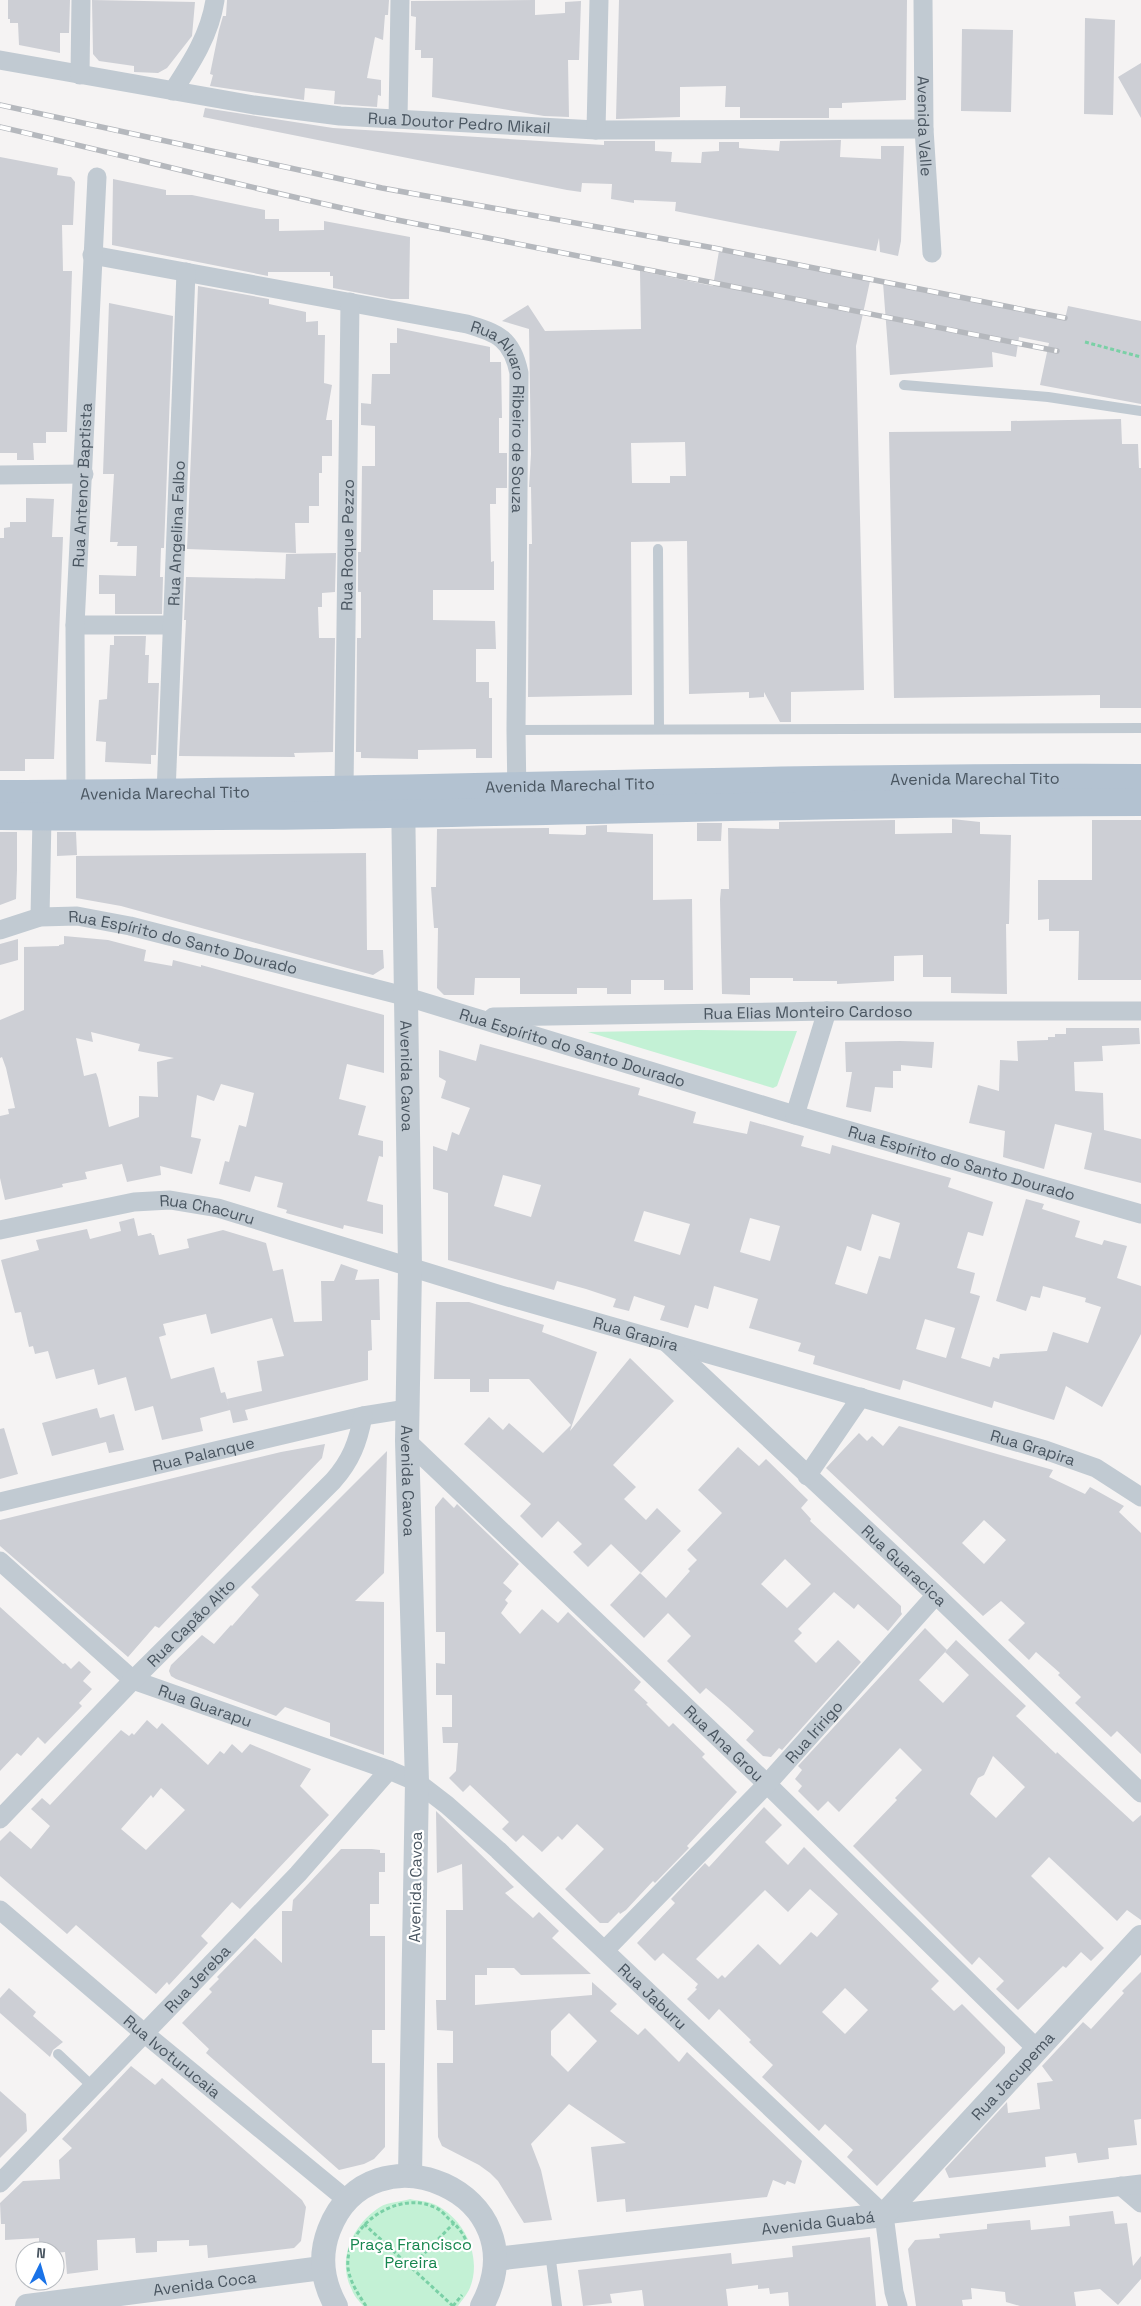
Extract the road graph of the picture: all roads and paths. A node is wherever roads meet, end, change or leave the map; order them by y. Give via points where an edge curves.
1 (81, 0) edge
2 (215, 0) edge
3 (400, 0) edge
4 (599, 0) edge
5 (923, 0) edge
6 (0, 60) edge
7 (80, 75) junction
8 (173, 91) junction
9 (398, 119) junction
10 (924, 129) junction
11 (596, 130) junction
12 (97, 177) dead end
13 (932, 253) dead end
14 (92, 255) junction
15 (186, 272) junction
16 (350, 302) junction
17 (1085, 342) dead end
18 (1141, 357) edge
19 (904, 385) dead end
20 (1141, 411) edge
21 (84, 474) junction
22 (0, 476) edge
23 (658, 549) dead end
24 (75, 625) junction
25 (171, 625) junction
26 (1141, 728) edge
27 (659, 729) junction
28 (516, 730) junction
29 (1141, 778) edge
30 (344, 789) junction
31 (0, 794) edge
32 (76, 794) junction
33 (166, 794) junction
34 (517, 798) junction
35 (403, 800) junction
36 (1141, 802) edge
37 (0, 816) edge
38 (42, 817) junction
39 (40, 918) junction
40 (0, 930) edge
41 (404, 996) junction
42 (1141, 1011) edge
43 (827, 1012) junction
44 (474, 1017) junction
45 (795, 1115) junction
46 (1141, 1214) edge
47 (0, 1230) edge
48 (410, 1268) junction
49 (663, 1340) junction
50 (861, 1397) junction
51 (408, 1409) junction
52 (363, 1416) junction
53 (407, 1441) junction
54 (807, 1476) junction
55 (1141, 1496) edge
56 (0, 1502) edge
57 (0, 1561) edge
58 (936, 1595) junction
59 (133, 1680) junction
60 (389, 1770) junction
61 (417, 1782) junction
62 (767, 1784) junction
63 (1141, 1793) edge
64 (0, 1819) edge
65 (0, 1910) edge
66 (1141, 1937) edge
67 (605, 1950) junction
68 (144, 2033) junction
69 (1036, 2048) junction
70 (58, 2054) dead end
71 (93, 2087) junction
72 (410, 2175) junction
73 (0, 2183) edge
74 (1141, 2184) edge
75 (1121, 2186) junction
76 (347, 2200) junction
77 (1141, 2203) edge
78 (884, 2215) junction
79 (454, 2223) junction
80 (364, 2224) junction
81 (550, 2253) junction
82 (470, 2258) dead end
83 (495, 2259) junction
84 (411, 2267) junction
85 (322, 2268) junction
86 (474, 2298) edge
87 (28, 2306) edge
88 (336, 2306) edge
89 (366, 2306) edge
90 (453, 2306) edge
91 (557, 2306) edge
92 (898, 2306) edge

1 - 7 street
2 - 8 street via 206,34
3 - 9 street
4 - 11 street
5 - 10 street, Avenida Valle
6 - 7 street, Rua Doutor Pedro Mikail
7 - 8 street, Rua Doutor Pedro Mikail
8 - 9 street, Rua Doutor Pedro Mikail via 340,116
9 - 11 street, Rua Doutor Pedro Mikail
10 - 11 street, Rua Doutor Pedro Mikail
10 - 13 street, Avenida Valle
12 - 14 street, Rua Antenor Baptista
14 - 15 street, Rua Alvaro Ribeiro de Souza
14 - 21 street, Rua Antenor Baptista
15 - 16 street, Rua Alvaro Ribeiro de Souza
15 - 25 street, Rua Angelina Falbo
16 - 28 street, Rua Alvaro Ribeiro de Souza via 490,330 504,339 516,359 519,374
16 - 30 street, Rua Roque Pezzo
17 - 18 path
19 - 20 lane via 1048,397
21 - 22 street
21 - 24 street, Rua Antenor Baptista
23 - 27 lane
24 - 25 street
24 - 32 street, Rua Antenor Baptista
25 - 33 street, Rua Angelina Falbo
26 - 27 lane
27 - 28 lane
28 - 34 street, Rua Alvaro Ribeiro de Souza
29 - 34 main road, Avenida Marechal Tito via 991,777
30 - 33 main road, Avenida Marechal Tito
30 - 35 main road, Avenida Marechal Tito
31 - 32 main road, Avenida Marechal Tito
32 - 33 main road, Avenida Marechal Tito
34 - 35 main road, Avenida Marechal Tito
34 - 36 main road, Avenida Marechal Tito
35 - 38 main road, Avenida Marechal Tito
35 - 41 street, Avenida Cavoa
37 - 38 main road, Avenida Marechal Tito
38 - 39 street
39 - 40 street, Rua Espírito do Santo Dourado
39 - 41 street, Rua Espírito do Santo Dourado via 77,916 130,926
41 - 44 street, Rua Espírito do Santo Dourado
41 - 48 street, Avenida Cavoa
42 - 43 street, Rua Elias Monteiro Cardoso
43 - 44 street, Rua Elias Monteiro Cardoso
43 - 45 street
44 - 45 street, Rua Espírito do Santo Dourado
45 - 46 street, Rua Espírito do Santo Dourado
47 - 48 street, Rua Chacuru via 134,1202 170,1200 218,1208 275,1224
48 - 49 street, Rua Grapira
48 - 51 street, Avenida Cavoa
49 - 50 street, Rua Grapira
49 - 54 street, Rua Guaracica
50 - 54 street
50 - 55 street, Rua Grapira via 1096,1468
51 - 52 street, Rua Palanque
51 - 53 street, Avenida Cavoa
52 - 56 street, Rua Palanque
52 - 59 street, Rua Capão Alto via 354,1452 333,1481
53 - 61 street, Avenida Cavoa
53 - 62 street, Rua Ana Grou
54 - 58 street, Rua Guaracica
57 - 59 street, Rua Guarapu
58 - 62 street, Rua Iririgo
58 - 63 street, Rua Guaracica
59 - 60 street, Rua Guarapu
59 - 64 street, Rua Capão Alto
60 - 61 street, Rua Guarapu
60 - 68 street, Rua Jereba via 298,1874
61 - 67 street, Rua Jaburu via 498,1850
61 - 72 street, Avenida Cavoa
62 - 67 street, Rua Iririgo
62 - 69 street, Rua Ana Grou
65 - 68 street, Rua Ivoturucaia
66 - 69 street, Rua Jacupema
67 - 78 street, Rua Jaburu
68 - 71 street, Rua Jereba
68 - 76 street, Rua Ivoturucaia
69 - 78 street, Rua Jacupema
70 - 71 lane
71 - 73 street, Rua Jereba
72 - 76 street via 387,2178
72 - 83 street via 436,2180 459,2192 478,2210 490,2233
74 - 75 street, Avenida Guabá
75 - 77 street
75 - 78 street, Avenida Guabá
76 - 85 street via 333,2220 324,2243
78 - 81 street, Avenida Guabá
78 - 92 street
79 - 80 path via 435,2207 411,2202 383,2210
79 - 82 path via 467,2241
79 - 84 path
80 - 84 path
80 - 89 path via 352,2245 348,2267 354,2288
81 - 83 street, Avenida Guabá
81 - 91 lane
83 - 86 street via 491,2288
84 - 90 path
85 - 87 street, Avenida Coca
85 - 88 street via 328,2292
86 - 90 path

